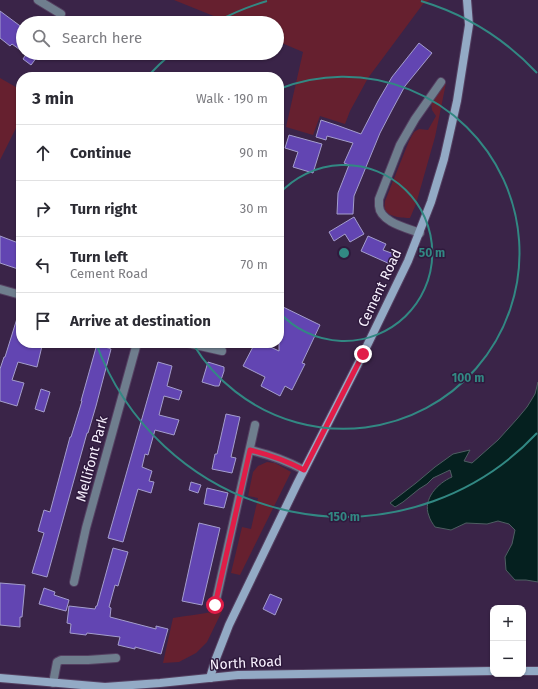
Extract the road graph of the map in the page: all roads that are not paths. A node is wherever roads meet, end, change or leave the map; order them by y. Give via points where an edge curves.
1 (38, 0) edge
2 (467, 0) edge
3 (61, 14) dead end
4 (441, 82) dead end
5 (420, 233) junction
6 (0, 289) edge
7 (16, 294) edge
8 (136, 348) edge
9 (209, 348) edge
10 (222, 351) dead end
11 (255, 425) dead end
12 (250, 450) junction
13 (304, 470) junction
14 (74, 582) dead end
15 (215, 605) dead end
16 (116, 658) dead end
17 (490, 671) edge
18 (526, 671) edge
19 (538, 671) edge
20 (0, 678) edge
21 (210, 678) junction
22 (53, 683) junction
23 (104, 688) edge

1 - 3 street
2 - 5 street, Cement Road via 469,25 457,101 444,159
4 - 5 street via 400,145 379,199 381,213 386,219
5 - 13 street, Cement Road
6 - 7 street
8 - 14 street, Mellifont Park via 86,528
9 - 10 street
11 - 12 street
12 - 13 street via 269,454
12 - 15 street
13 - 21 street, Cement Road via 229,625
16 - 22 street via 62,660 57,662
17 - 21 street, North Road via 238,675
18 - 19 street
20 - 22 street, North Road
21 - 23 street, North Road
22 - 23 street, North Road

